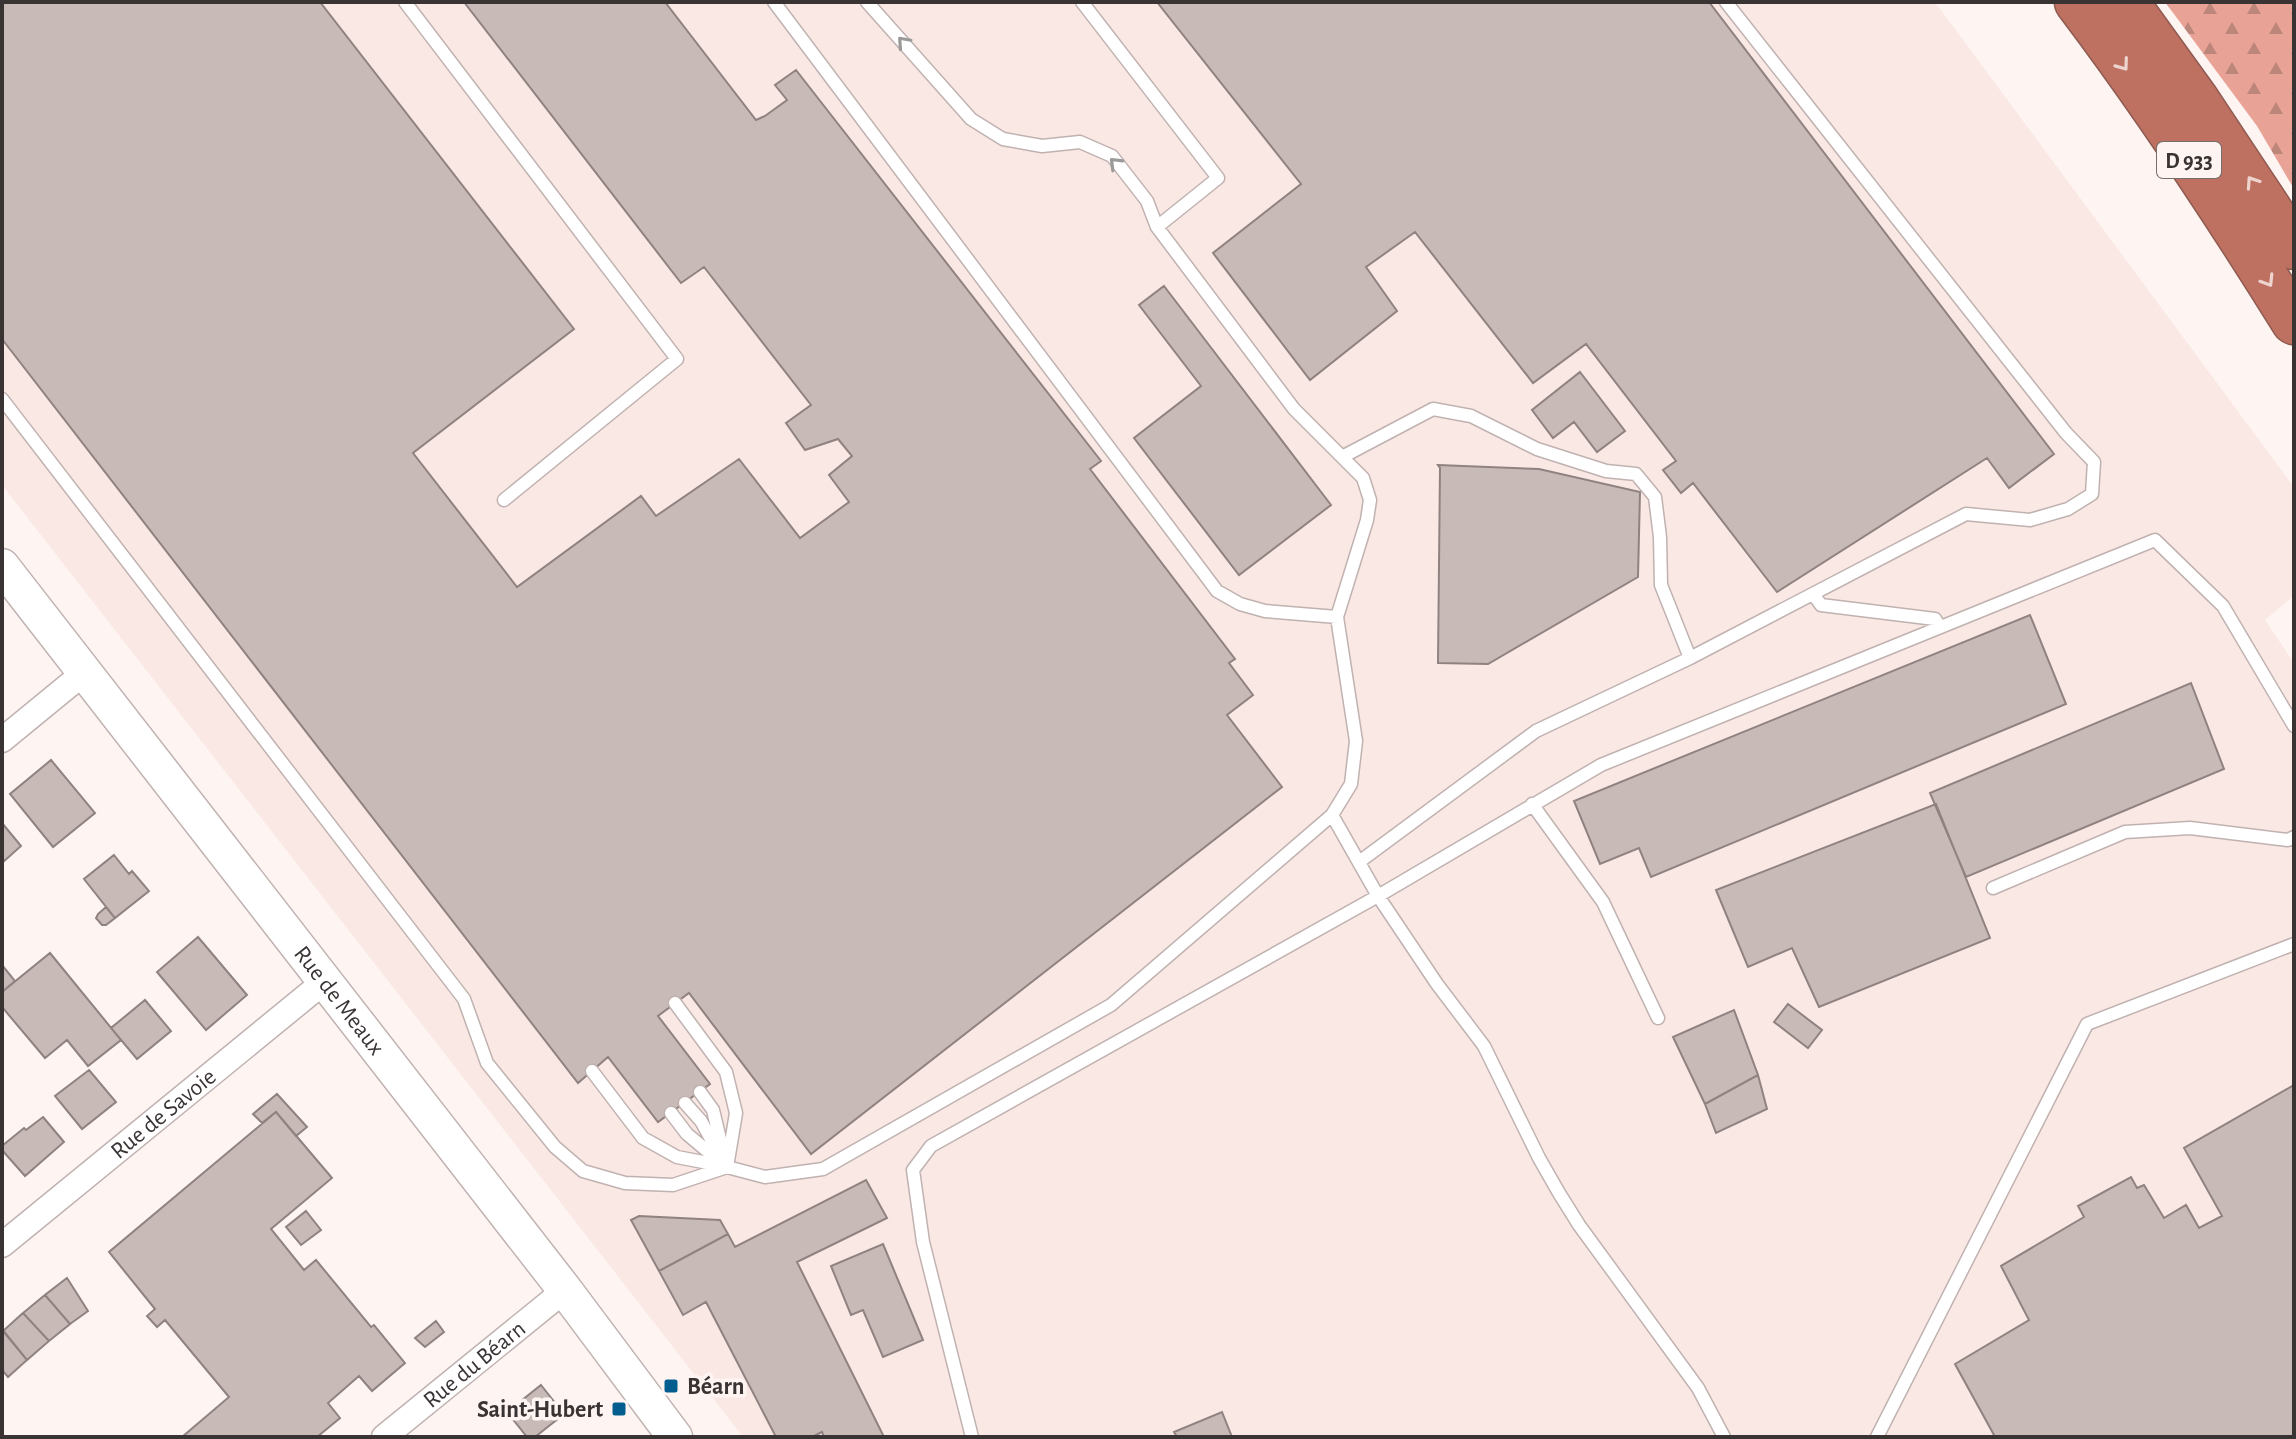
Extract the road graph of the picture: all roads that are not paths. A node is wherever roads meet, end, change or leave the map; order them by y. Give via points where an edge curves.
1 (405, 2) edge
2 (774, 2) edge
3 (867, 2) edge
4 (1082, 2) edge
5 (1726, 2) edge
6 (2077, 2) edge
7 (2126, 2) edge
8 (1157, 227) junction
9 (2294, 247) edge
10 (2294, 322) edge
11 (2, 399) edge
12 (1342, 457) junction
13 (504, 500) dead end
14 (2, 566) edge
15 (1813, 594) junction
16 (1337, 617) junction
17 (1940, 627) junction
18 (1690, 658) junction
19 (85, 672) junction
20 (2294, 726) edge
21 (2, 740) edge
22 (1532, 804) junction
23 (1332, 815) junction
24 (2294, 837) edge
25 (1359, 862) junction
26 (1993, 888) dead end
27 (1378, 896) junction
28 (2294, 944) edge
29 (325, 981) junction
30 (675, 1003) dead end
31 (1658, 1018) dead end
32 (592, 1071) dead end
33 (700, 1092) dead end
34 (685, 1103) dead end
35 (671, 1113) dead end
36 (727, 1167) junction
37 (2, 1245) edge
38 (565, 1290) junction
39 (384, 1437) edge
40 (675, 1437) edge
41 (972, 1437) edge
42 (1724, 1437) edge
43 (1877, 1437) edge

1 - 13 lane via 677,359
2 - 16 lane via 1217,591 1265,611
8 -> 3 lane via 1147,201 1112,156 1080,142 1042,146 1003,139 971,119
4 - 8 lane via 1218,178
5 - 15 lane via 2094,462 2092,494 2068,509 2030,520 1966,514
6 -> 10 highway, D 933 via 2172,134
9 -> 7 highway, D 933
8 - 12 lane via 1294,409
11 - 36 lane via 464,999 487,1063 555,1147 583,1171 625,1183 673,1185
12 - 16 lane via 1363,478 1370,500
12 - 18 lane via 1433,409 1471,416 1537,449 1606,471 1636,474 1655,497 1661,585
14 - 19 main road, Rue de Meaux
15 - 17 lane via 1821,605 1935,619
15 - 18 lane
16 - 23 lane via 1356,741 1351,784
17 - 20 lane via 2155,540 2223,606
17 - 22 lane via 1601,765
18 - 25 lane via 1536,731
19 - 21 street
19 - 29 main road, Rue de Meaux
22 - 27 lane
22 - 31 lane via 1603,902
23 - 25 lane
23 - 36 lane via 1111,1005 823,1169 765,1177
24 - 26 lane via 2190,828 2125,832
25 - 27 lane
27 - 41 lane via 931,1146 913,1170 923,1242
27 - 42 lane via 1484,1046 1559,1193 1698,1388
28 - 43 lane via 2087,1024
29 - 37 street, Rue de Savoie
29 - 38 main road, Rue de Meaux
30 - 36 lane via 726,1072 736,1113
32 - 36 lane via 643,1138 677,1157
33 - 36 lane via 713,1110
34 - 36 lane
35 - 36 lane via 687,1134
38 - 39 street, Rue du Béarn
38 - 40 main road, Rue de Meaux

